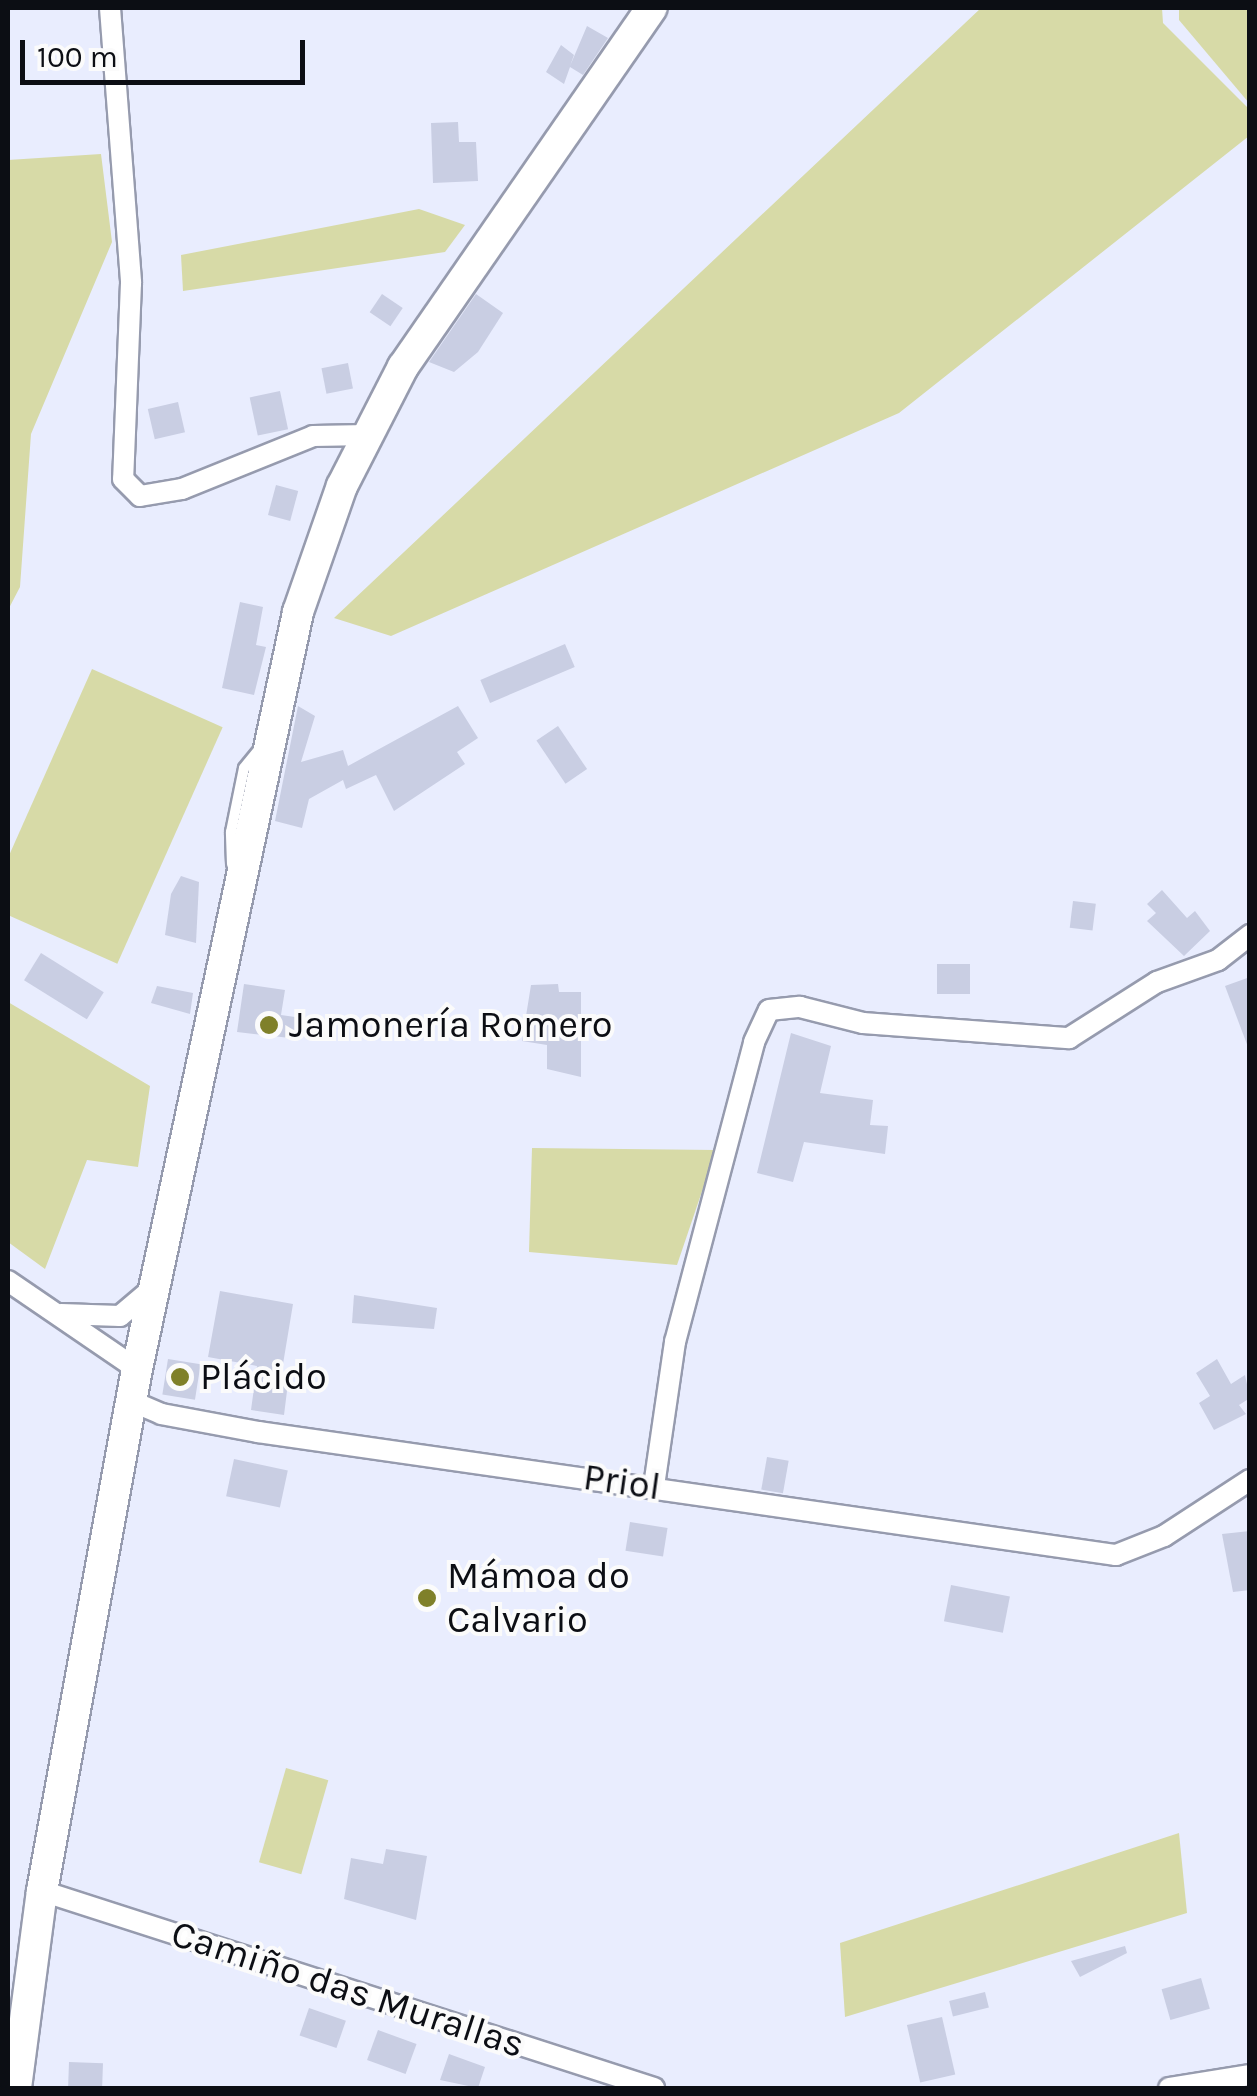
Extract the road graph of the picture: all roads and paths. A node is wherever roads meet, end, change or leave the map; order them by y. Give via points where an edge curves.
1 (110, 8) edge
2 (652, 8) edge
3 (368, 435) junction
4 (1250, 935) edge
5 (8, 1280) edge
6 (154, 1288) junction
7 (50, 1312) junction
8 (92, 1320) junction
9 (140, 1358) junction
10 (132, 1401) junction
11 (1250, 1480) edge
12 (654, 1486) junction
13 (42, 1891) junction
14 (1250, 2075) edge
15 (16, 2088) edge
16 (654, 2088) edge
17 (1169, 2088) edge

1 - 3 street via 131,283 123,478 140,496 168,492 313,436
2 - 3 main road via 403,367
3 - 6 main road via 342,486 298,612 266,739
4 - 12 street via 1218,960 1158,982 1069,1038 863,1023 800,1007 769,1010 754,1042 675,1342
5 - 7 street
6 - 8 street via 120,1316
6 - 9 main road
7 - 8 street
7 - 9 street
8 - 9 street via 124,1328
9 - 10 main road
10 - 12 street, Priol via 160,1414 258,1432
10 - 13 main road
11 - 12 street, Priol via 1164,1536 1116,1555
13 - 15 main road
13 - 16 street, Camiño das Murallas
14 - 17 street

